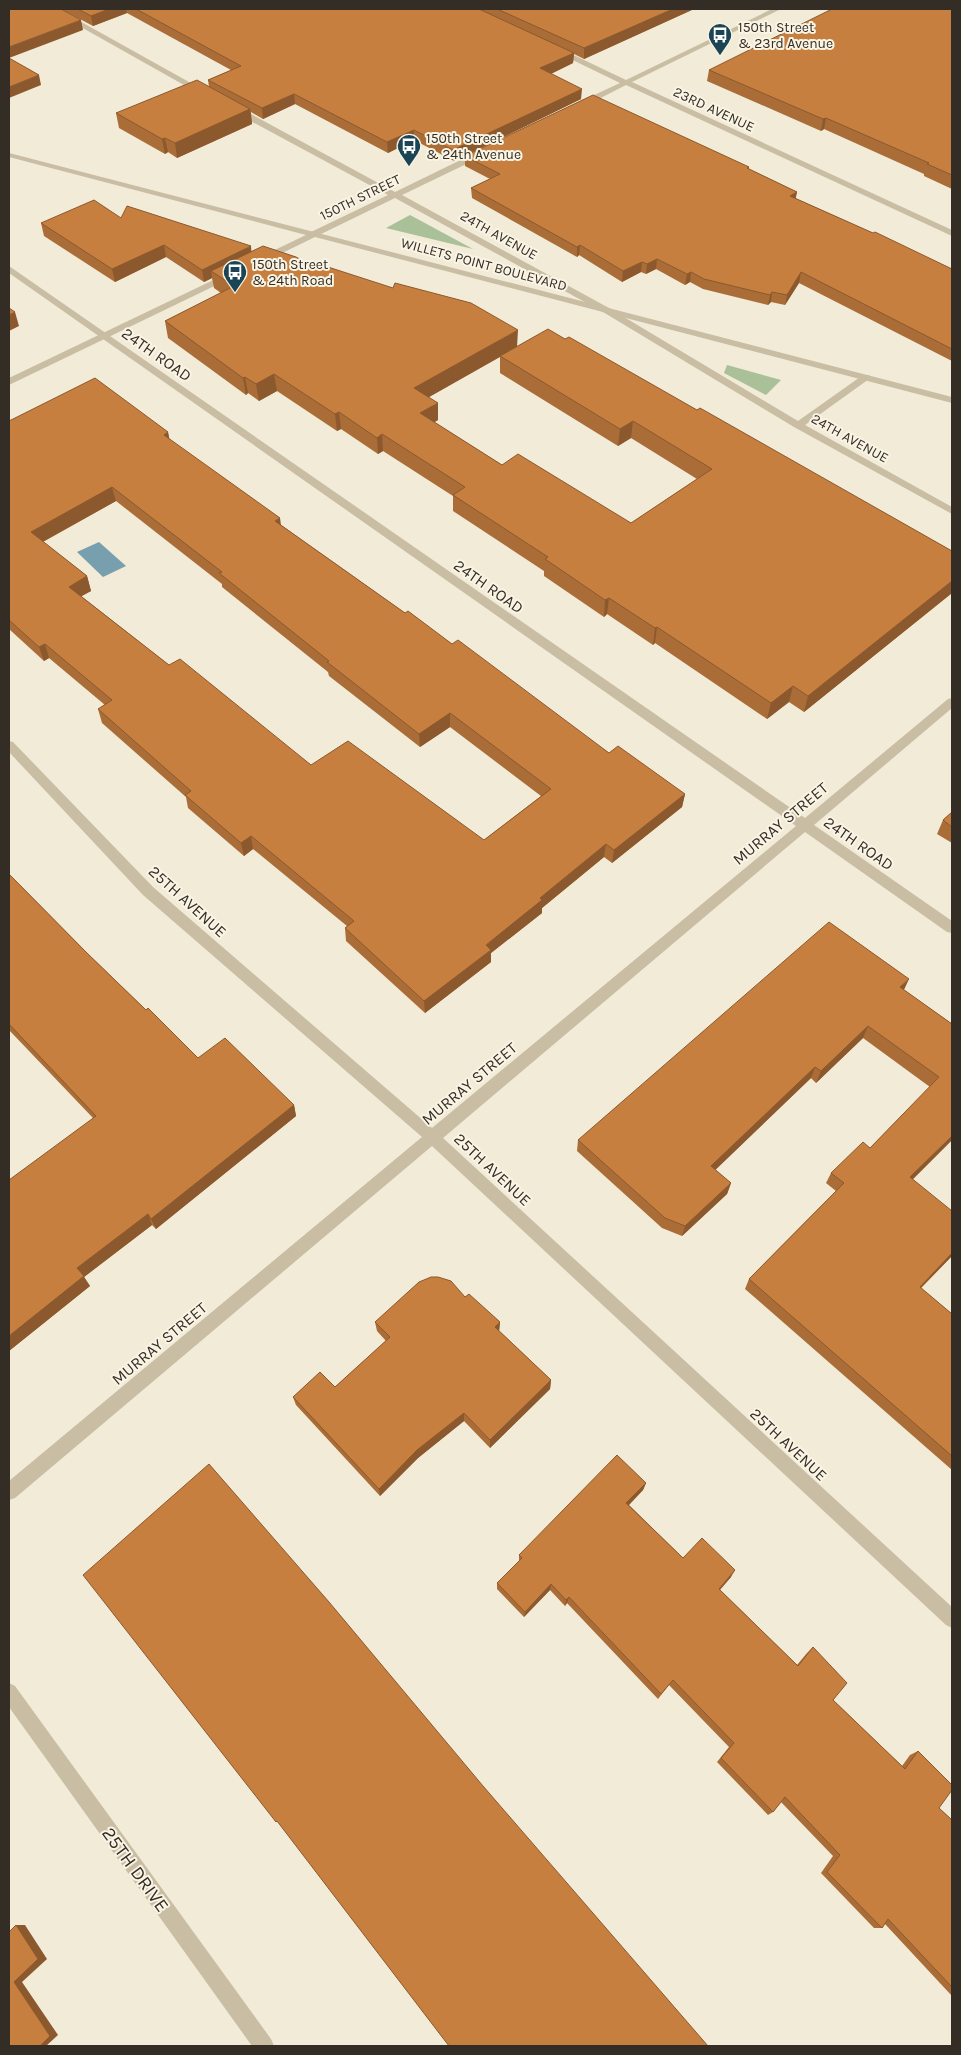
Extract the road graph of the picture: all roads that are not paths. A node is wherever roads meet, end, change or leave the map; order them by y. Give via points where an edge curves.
1 (53, 9) edge
2 (777, 9) edge
3 (547, 46) edge
4 (626, 83) junction
5 (210, 95) edge
6 (227, 105) edge
7 (570, 110) edge
8 (484, 152) edge
9 (9, 155) edge
10 (395, 196) junction
11 (952, 233) edge
12 (314, 234) junction
13 (254, 263) edge
14 (9, 269) edge
15 (236, 272) edge
16 (606, 310) junction
17 (103, 336) junction
18 (866, 377) junction
19 (9, 382) edge
20 (952, 400) edge
21 (798, 425) junction
22 (952, 511) edge
23 (952, 702) edge
24 (9, 746) edge
25 (805, 825) junction
26 (952, 928) edge
27 (432, 1137) junction
28 (9, 1492) edge
29 (952, 1619) edge
30 (9, 1692) edge
31 (264, 2046) edge

1 - 5 street
2 - 4 street
3 - 4 street, 23RD AVENUE
4 - 7 street
4 - 11 street, 23RD AVENUE
6 - 10 street, 24TH AVENUE
8 - 10 street, 150TH STREET
9 - 12 street, WILLETS POINT BOULEVARD
10 - 12 street, 150TH STREET
10 - 16 street, 24TH AVENUE via 419,206
12 - 13 street, 150TH STREET
12 - 16 street, WILLETS POINT BOULEVARD
14 - 17 street, 24TH ROAD
15 - 17 street
16 - 18 street, WILLETS POINT BOULEVARD
16 - 21 street, 24TH AVENUE
17 - 19 street
17 - 25 street, 24TH ROAD
18 - 20 street, WILLETS POINT BOULEVARD
18 - 21 street
21 - 22 street, 24TH AVENUE
23 - 25 street, MURRAY STREET
24 - 27 street, 25TH AVENUE via 148,891
25 - 26 street, 24TH ROAD
25 - 27 street, MURRAY STREET
27 - 28 street, MURRAY STREET
27 - 29 street, 25TH AVENUE
30 - 31 street, 25TH DRIVE

